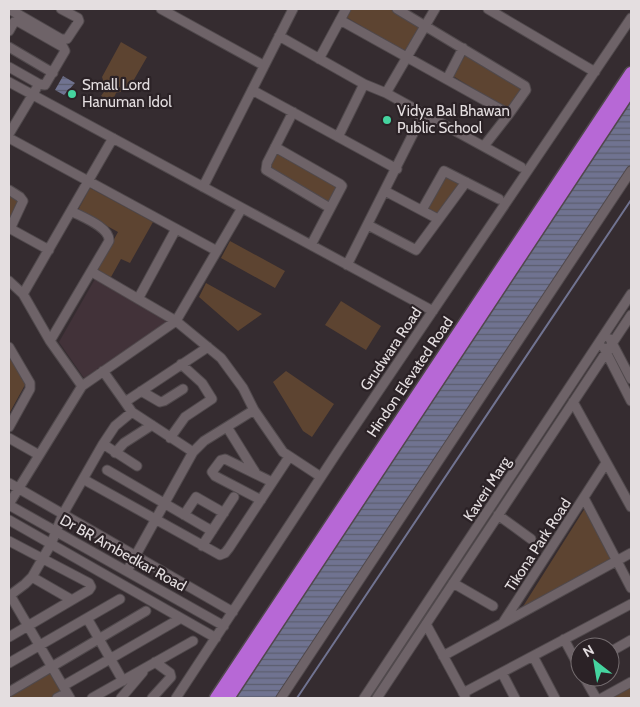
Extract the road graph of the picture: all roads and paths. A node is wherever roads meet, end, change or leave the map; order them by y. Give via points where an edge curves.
1 (61, 9) edge
2 (161, 9) edge
3 (293, 9) edge
4 (346, 9) edge
5 (397, 9) edge
6 (435, 9) edge
7 (488, 9) edge
8 (12, 10) edge
9 (631, 18) edge
10 (340, 20) junction
11 (424, 26) junction
12 (9, 31) edge
13 (279, 36) junction
14 (9, 47) edge
15 (464, 48) junction
16 (406, 57) junction
17 (319, 59) junction
18 (263, 65) junction
19 (9, 67) edge
20 (595, 72) junction
21 (53, 73) junction
22 (631, 73) edge
23 (447, 79) junction
24 (9, 82) edge
25 (39, 84) junction
26 (364, 84) junction
27 (631, 89) edge
28 (252, 90) junction
29 (32, 94) junction
30 (386, 94) junction
31 (293, 112) junction
32 (424, 114) junction
33 (509, 114) junction
34 (9, 136) edge
35 (338, 137) junction
36 (113, 138) junction
37 (484, 146) junction
38 (275, 147) junction
39 (521, 167) dead end
40 (397, 169) junction
41 (631, 171) edge
42 (88, 181) junction
43 (466, 182) junction
44 (203, 186) junction
45 (9, 190) edge
46 (385, 190) junction
47 (499, 199) dead end
48 (242, 208) junction
49 (330, 208) junction
50 (422, 210) junction
51 (71, 211) junction
52 (438, 219) junction
53 (368, 225) junction
54 (9, 228) edge
55 (176, 229) junction
56 (311, 245) junction
57 (49, 250) junction
58 (217, 251) junction
59 (347, 265) junction
60 (92, 272) junction
61 (9, 281) edge
62 (23, 294) junction
63 (631, 294) edge
64 (138, 299) junction
65 (433, 311) junction
66 (631, 314) edge
67 (176, 321) junction
68 (606, 333) junction
69 (50, 341) junction
70 (600, 342) junction
71 (612, 343) junction
72 (9, 347) edge
73 (208, 347) junction
74 (606, 352) junction
75 (181, 364) junction
76 (103, 371) junction
77 (631, 379) edge
78 (82, 386) junction
79 (183, 389) dead end
80 (141, 391) junction
81 (631, 401) edge
82 (125, 402) junction
83 (573, 402) junction
84 (254, 410) junction
85 (132, 412) junction
86 (152, 425) junction
87 (9, 427) edge
88 (227, 427) junction
89 (9, 438) edge
90 (170, 438) junction
91 (103, 444) junction
92 (193, 452) junction
93 (115, 453) junction
94 (39, 455) junction
95 (289, 457) junction
96 (606, 463) junction
97 (137, 466) dead end
98 (107, 470) dead end
99 (255, 472) junction
100 (321, 477) junction
101 (84, 479) junction
102 (272, 482) junction
103 (9, 483) edge
104 (18, 488) junction
105 (234, 498) dead end
106 (584, 498) junction
107 (261, 500) junction
108 (165, 503) junction
109 (9, 504) edge
110 (631, 508) edge
111 (224, 513) junction
112 (63, 514) junction
113 (184, 514) junction
114 (498, 515) junction
115 (9, 520) edge
116 (156, 520) junction
117 (212, 531) junction
118 (57, 532) junction
119 (530, 539) dead end
120 (9, 541) edge
121 (50, 544) junction
122 (202, 546) junction
123 (631, 554) edge
124 (136, 556) junction
125 (42, 560) junction
126 (616, 561) junction
127 (127, 571) junction
128 (32, 577) junction
129 (453, 583) junction
130 (631, 588) edge
131 (9, 595) edge
132 (120, 599) dead end
133 (72, 600) junction
134 (631, 604) edge
135 (493, 606) dead end
136 (146, 611) dead end
137 (233, 612) junction
138 (87, 618) junction
139 (181, 618) junction
140 (426, 624) junction
141 (503, 624) junction
142 (28, 626) junction
143 (224, 626) junction
144 (9, 637) edge
145 (216, 638) junction
146 (99, 639) junction
147 (564, 640) junction
148 (631, 640) edge
149 (193, 641) dead end
150 (40, 645) junction
151 (620, 646) edge
152 (570, 650) edge
153 (443, 656) junction
154 (533, 656) junction
155 (111, 658) junction
156 (9, 663) edge
157 (152, 664) junction
158 (52, 667) junction
159 (502, 673) junction
160 (123, 680) junction
161 (631, 682) edge
162 (590, 687) edge
163 (9, 692) edge
164 (66, 692) edge
165 (465, 696) edge
166 (57, 698) edge
167 (92, 698) edge
168 (121, 698) edge
169 (152, 698) edge
170 (176, 698) edge
171 (216, 698) edge
172 (228, 698) edge
173 (281, 698) edge
174 (364, 698) edge
175 (377, 698) edge
176 (515, 698) edge
177 (555, 698) edge
178 (596, 698) edge
179 (602, 698) edge

1 - 8 street via 79,21 67,39 61,39
2 - 18 street
3 - 13 street
4 - 10 street
5 - 11 street
6 - 11 street
7 - 20 street
9 - 20 street, Grudwara Road
10 - 16 street
10 - 17 street
11 - 15 street
11 - 16 street
12 - 21 street via 14,22 18,22 62,47 64,53
13 - 17 street
13 - 18 street
14 - 21 street
15 - 23 street
15 - 33 street via 526,87
16 - 23 street
16 - 30 street
17 - 26 street
18 - 28 street
19 - 25 street
20 - 65 street, Grudwara Road
21 - 25 street via 45,85
22 - 171 highway, Hindon Elevated Road
23 - 33 street
24 - 29 street
25 - 29 street
26 - 30 street
26 - 35 street
27 - 172 highway, Hindon Elevated Road
28 - 31 street
28 - 44 street
29 - 34 street
29 - 36 street
30 - 32 street
31 - 35 street
31 - 38 street
32 - 37 street
32 - 40 street
33 - 37 street
34 - 42 street
35 - 40 street
36 - 42 street
36 - 44 street
37 - 39 street
38 - 49 street via 266,170
38 - 49 street via 340,184 342,187
40 - 46 street
41 - 173 street
42 - 51 street
42 - 55 street
43 - 47 street
43 - 50 street via 444,171
43 - 52 street
44 - 48 street
45 - 54 street via 23,201
46 - 50 street
46 - 53 street
48 - 56 street
48 - 58 street
49 - 56 street
50 - 52 street
51 - 57 street
51 - 60 street via 105,230 109,237
52 - 53 street via 416,250
53 - 59 street
54 - 57 street
55 - 58 street
55 - 64 street
56 - 59 street
57 - 62 street
58 - 67 street
59 - 65 street
60 - 64 street
60 - 69 street
61 - 62 street
62 - 69 street
63 - 68 street, Kaveri Marg
64 - 67 street
65 - 100 street, Grudwara Road
66 - 71 street, Kaveri Marg
67 - 73 street
67 - 76 street
68 - 70 street, Kaveri Marg
68 - 71 street
69 - 78 street
70 - 74 street
70 - 174 street, Kaveri Marg
71 - 74 street, Kaveri Marg
71 - 77 street
72 - 87 street via 30,383 30,389
73 - 75 street
73 - 84 street via 230,369
74 - 81 street
74 - 83 street, Kaveri Marg
75 - 80 street
75 - 90 street via 202,383 212,400 185,417
76 - 78 street
76 - 82 street
78 - 94 street
79 - 80 street via 160,402
80 - 82 street
82 - 85 street
83 - 96 street
83 - 114 street, Kaveri Marg
84 - 88 street
84 - 95 street
85 - 86 street
85 - 91 street via 115,426
86 - 90 street
86 - 93 street via 124,443
88 - 92 street
88 - 99 street
89 - 94 street
90 - 92 street
91 - 93 street
91 - 101 street
92 - 108 street
93 - 97 street
94 - 104 street
95 - 100 street
95 - 102 street
96 - 106 street
96 - 110 street
98 - 108 street
99 - 102 street
99 - 107 street via 225,459 212,472
100 - 137 street, Grudwara Road
101 - 112 street
101 - 116 street
102 - 107 street
103 - 104 street
104 - 109 street
104 - 112 street
105 - 111 street
106 - 126 street, Tikona Park Road
106 - 141 street, Tikona Park Road
107 - 122 street via 225,553 220,555
108 - 113 street
108 - 116 street
109 - 118 street, Dr BR Ambedkar Road
111 - 113 street via 196,497
111 - 117 street
112 - 118 street
112 - 124 street
113 - 117 street
114 - 119 street
114 - 129 street, Kaveri Marg
115 - 121 street, Dr BR Ambedkar Road
116 - 122 street
116 - 124 street
117 - 122 street
118 - 121 street
118 - 127 street, Dr BR Ambedkar Road
120 - 125 street
121 - 125 street
121 - 139 street, Dr BR Ambedkar Road
123 - 126 street
124 - 127 street
124 - 137 street
125 - 128 street
125 - 133 street via 90,585 89,590
126 - 130 street
126 - 141 street, Tikona Park Road
127 - 143 street, Dr BR Ambedkar Road
128 - 131 street
128 - 133 street
129 - 135 street
129 - 140 street, Kaveri Marg
131 - 142 street
132 - 138 street
133 - 142 street
134 - 147 street
136 - 146 street
137 - 143 street, Grudwara Road
138 - 146 street
138 - 150 street
139 - 145 street, Dr BR Ambedkar Road
139 - 155 street
140 - 153 street
140 - 175 street, Kaveri Marg
141 - 153 street, Tikona Park Road
142 - 144 street
142 - 150 street
143 - 145 street, Grudwara Road
145 - 170 street, Grudwara Road
146 - 155 street
146 - 158 street
147 - 152 street
147 - 154 street
148 - 151 street
149 - 157 street
150 - 156 street
150 - 158 street
153 - 165 street
154 - 159 street
154 - 177 street
155 - 160 street
155 - 164 street
157 - 160 street
157 - 168 street
157 - 169 street via 172,677
158 - 163 street
158 - 164 street
159 - 165 street
159 - 176 street
160 - 167 street
161 - 179 street
162 - 178 street
164 - 166 street

